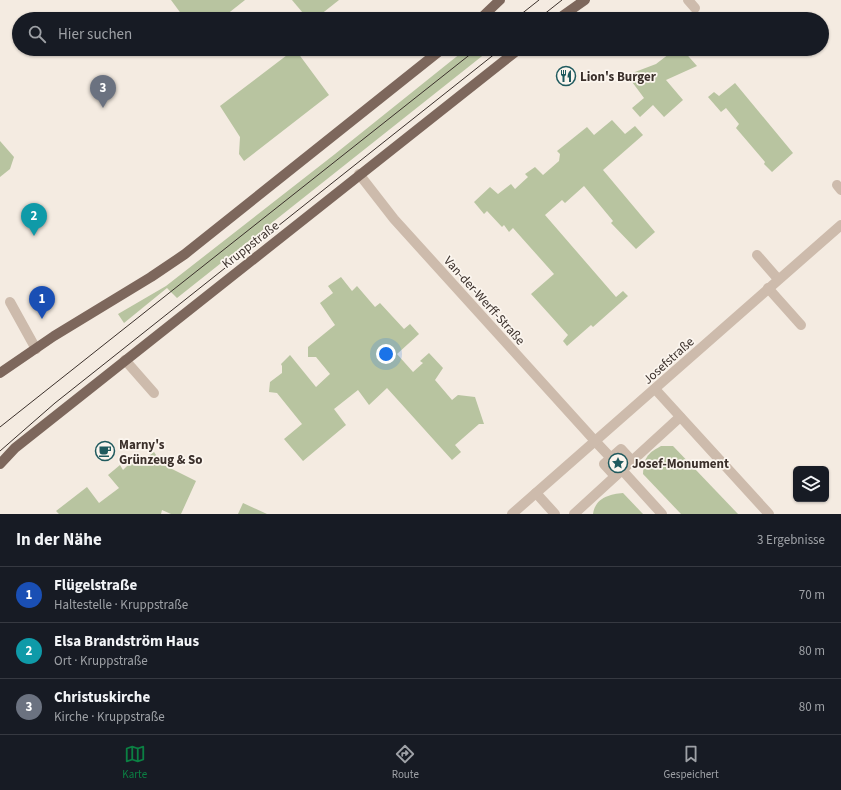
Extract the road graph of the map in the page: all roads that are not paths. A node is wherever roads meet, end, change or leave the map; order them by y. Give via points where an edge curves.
1 (500, 0) edge
2 (585, 0) edge
3 (487, 12) edge
4 (568, 12) edge
5 (433, 56) edge
6 (510, 56) edge
7 (359, 174) junction
8 (841, 225) edge
9 (757, 255) dead end
10 (778, 279) junction
11 (768, 288) junction
12 (10, 302) dead end
13 (801, 325) dead end
14 (36, 349) junction
15 (125, 360) junction
16 (0, 373) edge
17 (655, 389) junction
18 (154, 393) dead end
19 (680, 417) junction
20 (595, 441) junction
21 (611, 458) junction
22 (632, 461) junction
23 (0, 464) edge
24 (619, 473) junction
25 (536, 493) junction
26 (512, 514) edge
27 (555, 514) edge
28 (574, 514) edge
29 (662, 514) edge
30 (768, 514) edge

1 - 3 main road
2 - 4 main road
5 - 14 main road via 185,254
6 - 7 main road, Kruppstraße
7 - 15 main road, Kruppstraße
7 - 20 street, Van-der-Werff-Straße via 394,219
8 - 10 street, Josefstraße
9 - 10 street
10 - 11 street, Josefstraße
11 - 13 street
11 - 17 street, Josefstraße
12 - 14 street
14 - 16 main road
15 - 18 street
15 - 23 main road, Kruppstraße via 15,448
17 - 19 street
17 - 20 street, Josefstraße
19 - 22 street
19 - 30 street
20 - 21 street, Van-der-Werff-Straße
20 - 25 street, Josefstraße
21 - 22 street via 621,449
21 - 24 street via 604,464
22 - 24 street
24 - 28 street
24 - 29 street
25 - 26 street, Josefstraße
25 - 27 street

